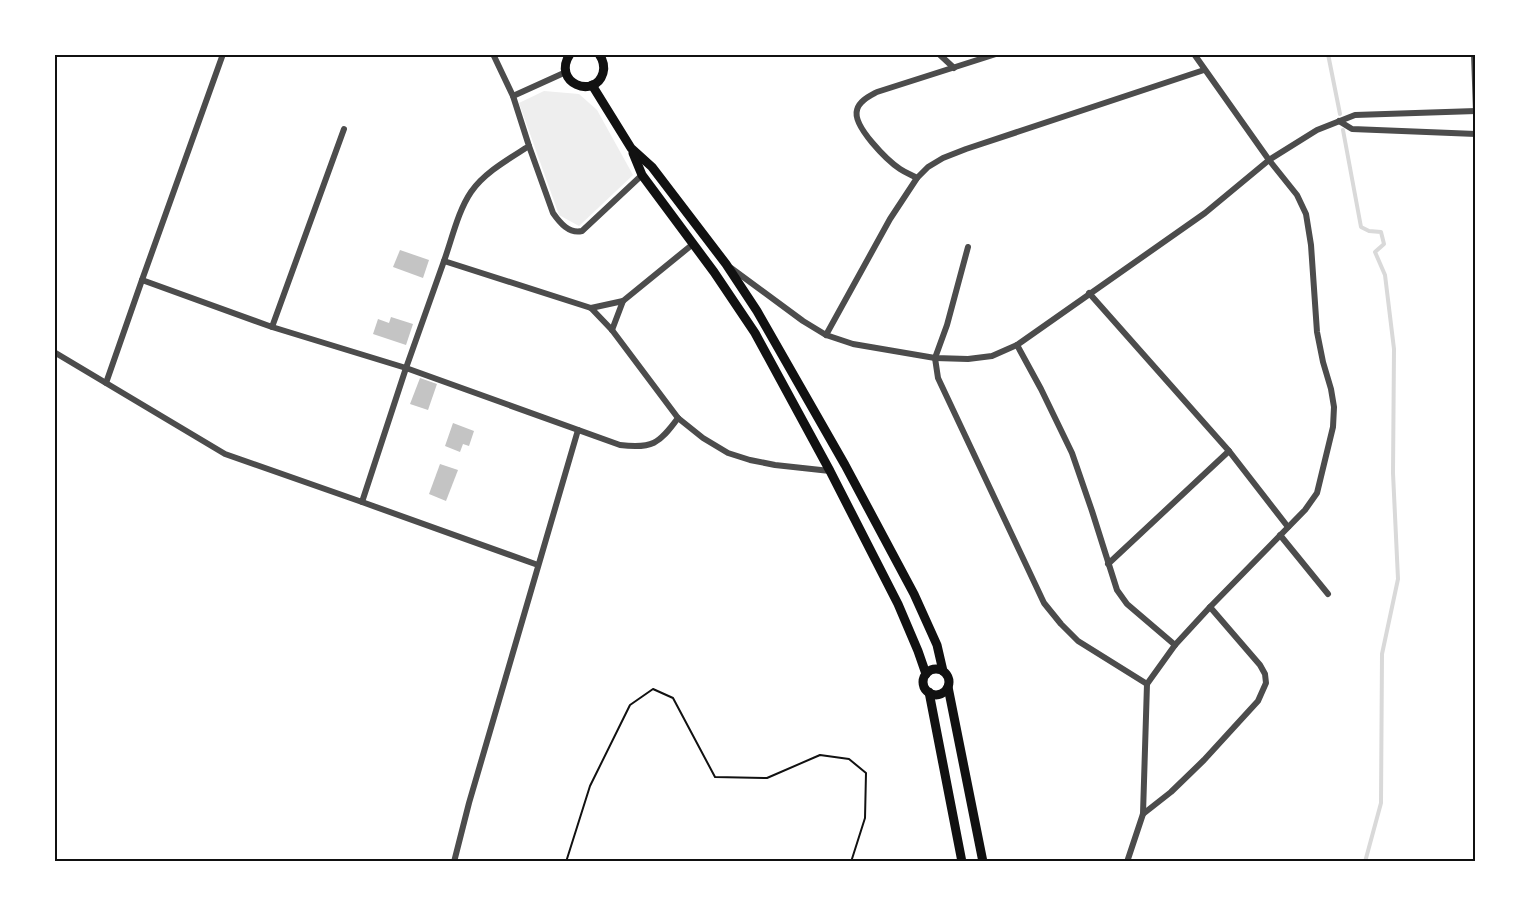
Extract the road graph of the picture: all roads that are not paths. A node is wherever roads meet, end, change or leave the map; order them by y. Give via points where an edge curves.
1 (223, 54) edge
2 (494, 54) edge
3 (570, 54) edge
4 (612, 54) edge
5 (939, 54) edge
6 (996, 54) edge
7 (1194, 54) edge
8 (1474, 54) edge
9 (601, 56) edge
10 (954, 68) junction
11 (1204, 70) junction
12 (566, 72) junction
13 (592, 85) junction
14 (513, 96) junction
15 (1476, 112) edge
16 (1339, 121) junction
17 (344, 129) dead end
18 (1476, 134) edge
19 (529, 146) junction
20 (631, 148) junction
21 (1269, 160) junction
22 (642, 175) junction
23 (917, 178) junction
24 (693, 244) junction
25 (968, 248) dead end
26 (444, 261) junction
27 (726, 264) junction
28 (142, 280) junction
29 (1089, 293) junction
30 (623, 301) junction
31 (591, 308) junction
32 (272, 327) junction
33 (612, 330) junction
34 (826, 335) junction
35 (1017, 345) junction
36 (54, 352) edge
37 (935, 358) junction
38 (406, 368) junction
39 (106, 383) junction
40 (678, 418) junction
41 (578, 430) junction
42 (1229, 451) junction
43 (830, 471) junction
44 (362, 502) junction
45 (1288, 527) junction
46 (1281, 535) junction
47 (1108, 564) junction
48 (538, 565) junction
49 (1328, 594) dead end
50 (1210, 607) junction
51 (1175, 645) junction
52 (943, 671) junction
53 (926, 674) junction
54 (1147, 684) junction
55 (948, 687) junction
56 (929, 693) junction
57 (1143, 814) junction
58 (453, 862) edge
59 (962, 862) edge
60 (983, 862) edge
61 (1127, 862) edge

1 - 28 street
2 - 14 street
3 - 12 main road
4 - 9 main road
5 - 10 street
6 - 10 street
7 - 11 street
8 - 15 street
9 - 13 main road via 602,77
10 - 23 street via 877,92 857,110 856,117 874,146
11 - 21 street
11 - 23 street via 966,149 943,158
12 - 13 main road via 576,84
12 - 14 street
13 - 20 main road
14 - 19 street
15 - 16 street via 1354,115
16 - 18 street via 1353,129
16 - 21 street
17 - 32 street
19 - 22 street via 553,213 570,231 582,231
19 - 26 street via 488,174 471,192
20 - 22 main road
20 - 27 main road via 652,167
21 - 29 street via 1205,213
21 - 45 street via 1306,213 1317,332 1334,407 1317,493
22 - 24 main road
23 - 34 street
24 - 30 street
24 - 43 main road via 755,333
25 - 37 street
26 - 31 street
26 - 38 street
27 - 34 street
27 - 52 main road via 816,414 909,584 937,645
28 - 32 street
28 - 39 street
29 - 35 street
29 - 42 street
30 - 31 street
30 - 33 street
31 - 33 street
32 - 38 street
33 - 40 street
34 - 37 street via 853,344
35 - 37 street via 992,356
35 - 47 street via 1072,453
36 - 39 street
37 - 54 street via 938,378 1044,603 1078,641
38 - 41 street
38 - 44 street
39 - 44 street via 225,453
40 - 41 street via 654,443 639,447 620,445
40 - 43 street via 728,453 775,465
41 - 48 street
42 - 45 street
42 - 47 street
43 - 53 main road via 898,604
44 - 48 street
45 - 46 street
46 - 49 street
46 - 50 street
47 - 51 street via 1117,590 1127,604
48 - 58 street
50 - 51 street
50 - 57 street via 1260,665 1266,682 1263,692 1204,760
51 - 54 street
52 - 53 main road via 936,669
52 - 55 main road
53 - 56 main road via 924,684
54 - 57 street
55 - 56 main road via 938,694
55 - 60 main road
56 - 59 main road
57 - 61 street

